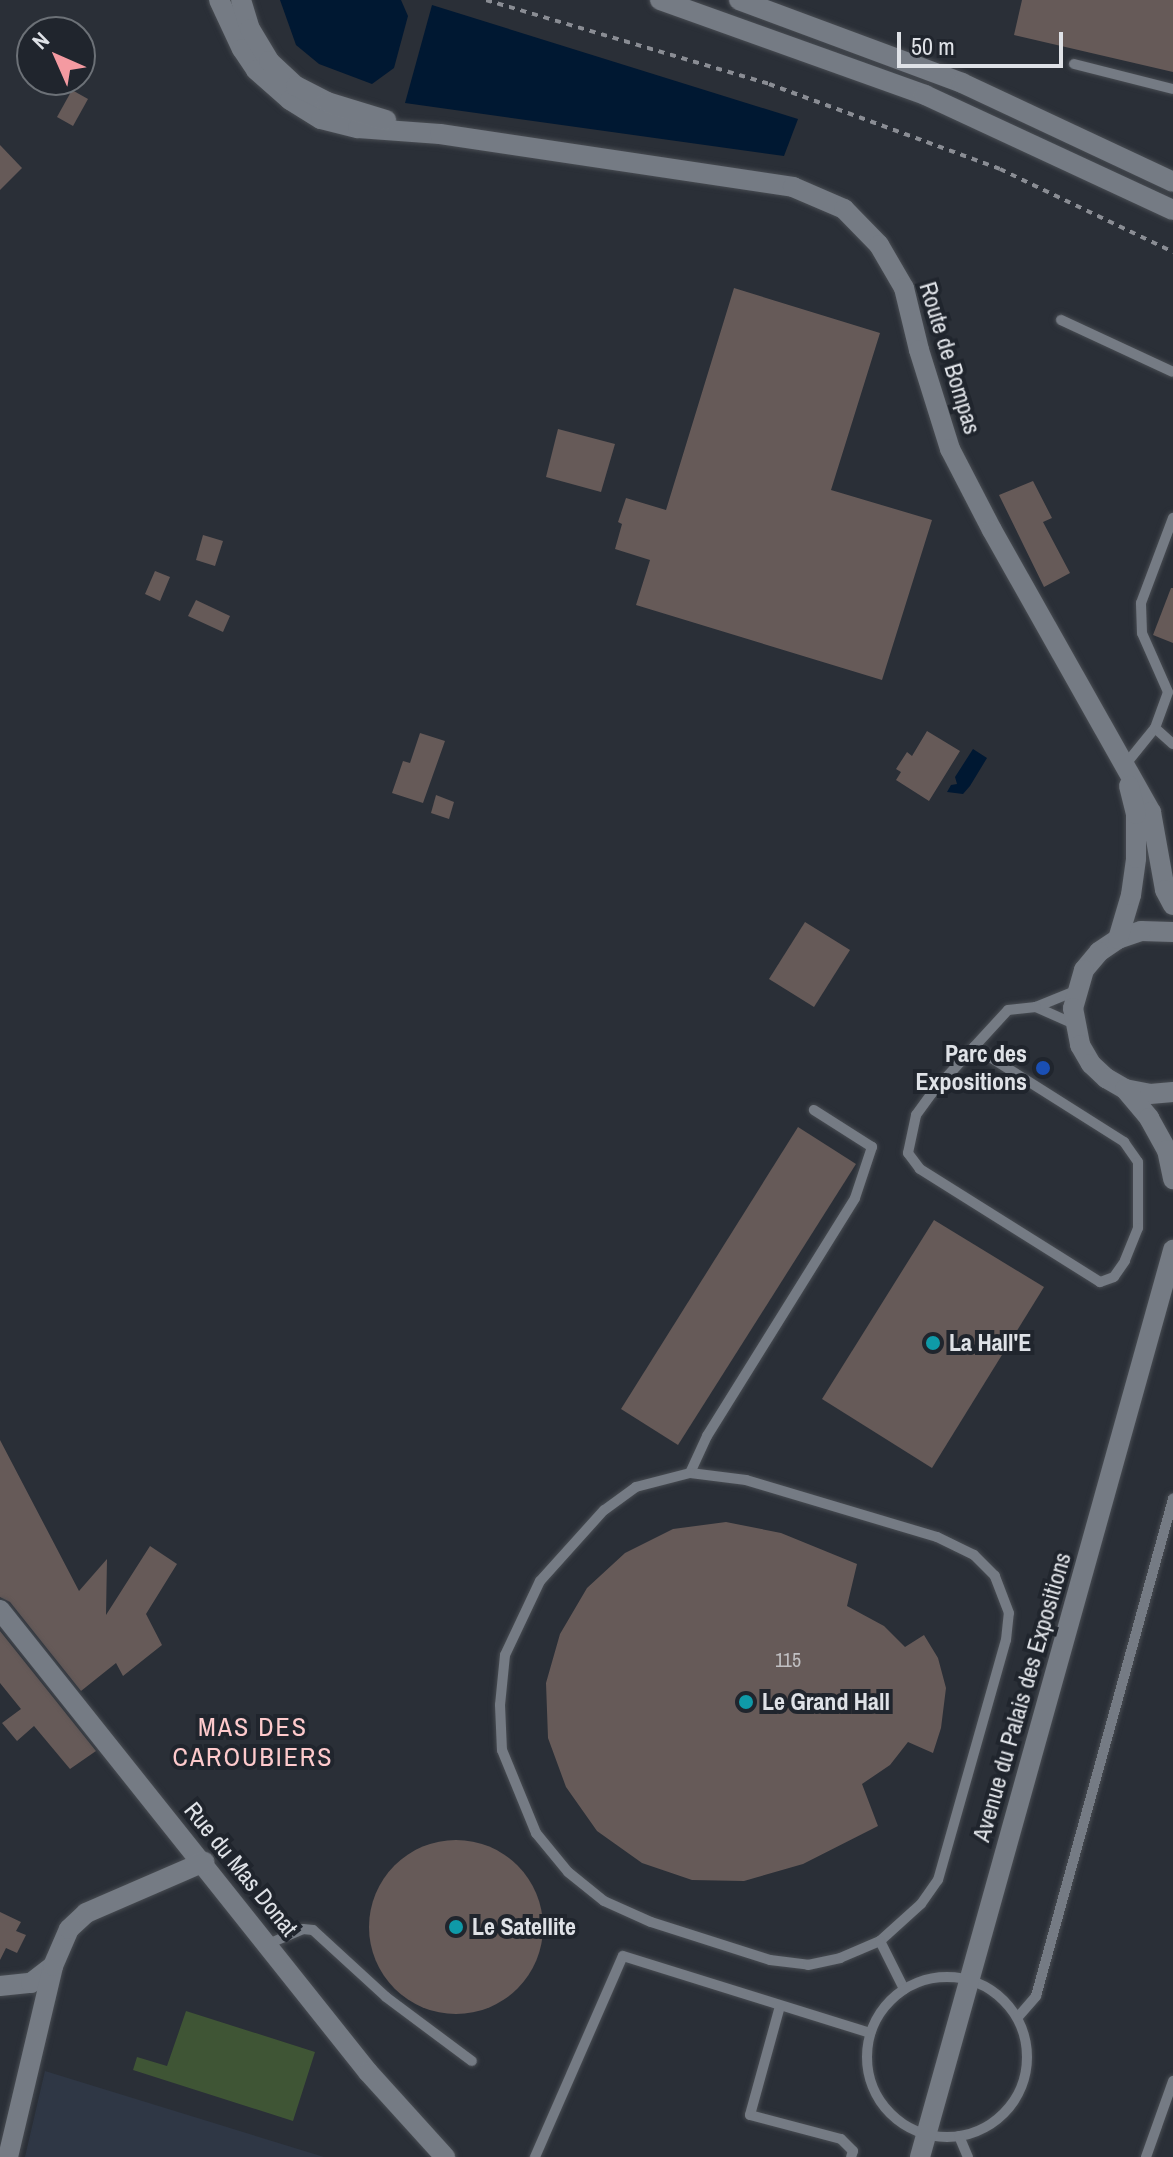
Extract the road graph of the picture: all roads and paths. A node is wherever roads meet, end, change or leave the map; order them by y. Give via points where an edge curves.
1 (219, 0) edge
2 (241, 0) edge
3 (486, 0) edge
4 (660, 0) edge
5 (739, 0) edge
6 (1074, 64) dead end
7 (1173, 89) edge
8 (440, 134) junction
9 (1173, 182) edge
10 (1173, 210) edge
11 (1173, 252) edge
12 (1061, 320) dead end
13 (1173, 372) edge
14 (1173, 518) edge
15 (1171, 692) edge
16 (1155, 728) junction
17 (1173, 744) edge
18 (1125, 766) junction
19 (1173, 905) edge
20 (1173, 932) edge
21 (1118, 939) junction
22 (1075, 991) junction
23 (1036, 1007) junction
24 (1074, 1024) junction
25 (974, 1047) junction
26 (1125, 1089) junction
27 (1173, 1092) edge
28 (814, 1110) dead end
29 (1173, 1179) edge
30 (1173, 1250) edge
31 (690, 1473) junction
32 (1173, 1499) edge
33 (0, 1610) edge
34 (204, 1862) junction
35 (880, 1941) junction
36 (268, 1944) junction
37 (53, 1966) junction
38 (971, 1980) junction
39 (0, 1986) edge
40 (904, 1989) junction
41 (780, 2006) junction
42 (1018, 2017) junction
43 (870, 2033) junction
44 (472, 2061) dead end
45 (1173, 2081) edge
46 (926, 2134) junction
47 (959, 2136) junction
48 (8, 2157) edge
49 (445, 2157) edge
50 (535, 2157) edge
51 (851, 2157) edge
52 (920, 2157) edge
53 (968, 2157) edge
54 (1146, 2157) edge

1 - 8 main road, Route de Bompas via 256,70 321,119 358,128
2 - 8 main road, Route de Bompas via 269,61 296,86 364,115
3 - 11 path via 769,84 1000,169
4 - 10 main road via 925,95
5 - 9 main road via 962,83
6 - 7 lane
8 - 18 main road, Route de Bompas via 793,187 844,209 879,245 904,288 950,449
12 - 13 lane
14 - 15 lane via 1141,603 1142,633
15 - 16 lane
16 - 17 lane
16 - 18 lane
18 - 19 main road, Route de Bompas via 1151,812 1165,890
18 - 21 main road, Route de Bompas via 1136,814 1136,858
20 - 21 main road via 1141,931
21 - 22 main road via 1084,970
22 - 23 lane
22 - 24 main road
23 - 24 lane
23 - 25 lane via 1008,1010
24 - 26 main road via 1091,1064
25 - 25 lane via 916,1115 908,1153 920,1169 1100,1282 1114,1277 1138,1228 1138,1162 1124,1142
26 - 27 main road
26 - 29 main road via 1167,1150
28 - 31 lane via 872,1147 855,1198 707,1436
30 - 38 main road, Avenue du Palais des Expositions
31 - 35 lane via 746,1480 937,1537 974,1555 1004,1594 1009,1613 1006,1640 938,1880 921,1904
31 - 35 lane via 636,1487 604,1510 540,1581 520,1617 505,1655 500,1705 502,1750 516,1792 536,1833 568,1872 604,1901 651,1922 770,1960 808,1965
32 - 42 lane via 1036,1996
33 - 34 main road, Rue du Mas Donat
34 - 36 main road, Rue du Mas Donat
34 - 37 main road via 86,1913 69,1929
35 - 40 lane
36 - 44 lane via 313,1930 386,1997
36 - 49 main road, Rue du Mas Donat via 368,2072
37 - 39 main road via 31,1983
37 - 48 main road
38 - 40 lane via 925,1979
38 - 42 lane via 1006,2001
38 - 46 main road, Avenue du Palais des Expositions
40 - 43 lane via 889,2001
41 - 43 lane
41 - 50 lane via 623,1956
41 - 51 lane via 750,2115 841,2139 853,2151
42 - 47 lane via 1027,2042 1020,2092 1005,2113 984,2128
43 - 46 lane via 869,2076 877,2096 898,2120
45 - 54 lane
46 - 47 lane
46 - 52 main road, Avenue du Palais des Expositions
47 - 53 lane

